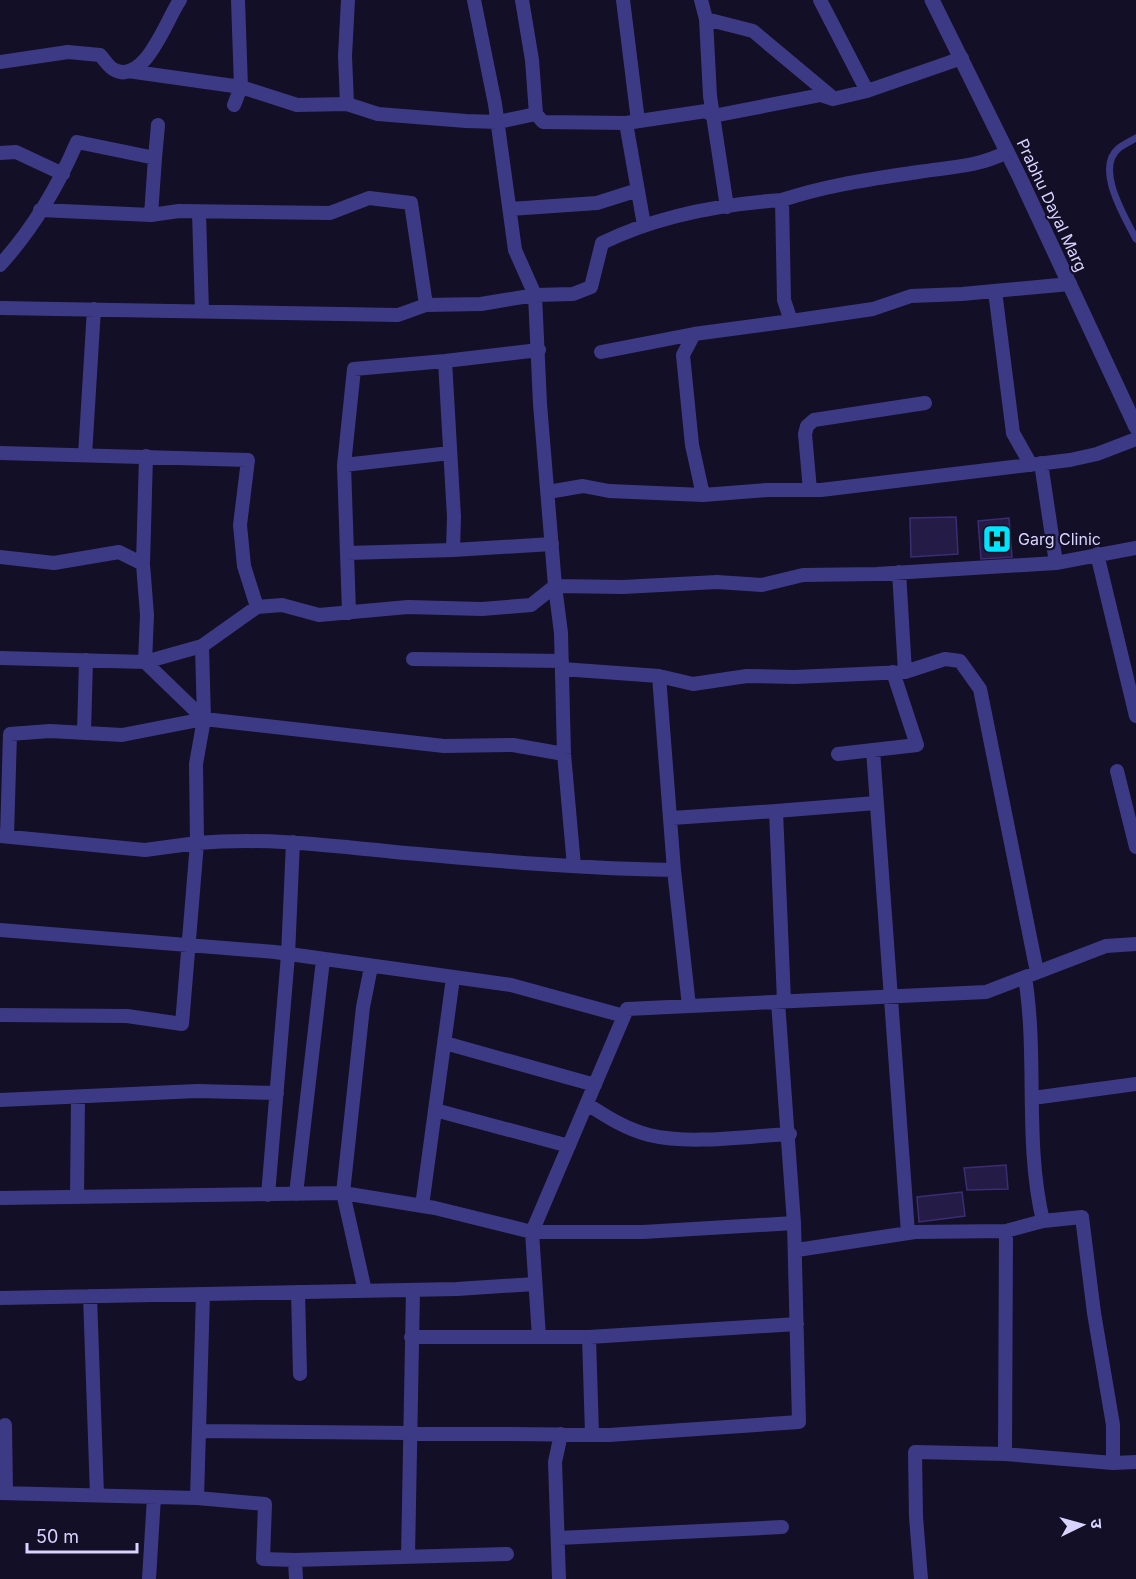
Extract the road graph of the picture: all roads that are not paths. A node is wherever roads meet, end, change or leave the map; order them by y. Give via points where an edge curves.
1 (180, 0) edge
2 (238, 0) edge
3 (348, 0) edge
4 (474, 0) edge
5 (522, 0) edge
6 (623, 0) edge
7 (701, 0) edge
8 (820, 0) edge
9 (932, 0) edge
10 (706, 19) junction
11 (962, 58) junction
12 (0, 62) edge
13 (128, 71) junction
14 (241, 87) junction
15 (867, 91) junction
16 (833, 99) junction
17 (347, 104) junction
18 (234, 105) dead end
19 (536, 114) junction
20 (713, 116) junction
21 (498, 122) junction
22 (632, 122) junction
23 (158, 125) dead end
24 (1136, 138) edge
25 (1007, 152) junction
26 (0, 153) edge
27 (155, 158) junction
28 (63, 174) junction
29 (638, 190) junction
30 (782, 201) junction
31 (727, 207) junction
32 (510, 209) junction
33 (40, 210) junction
34 (199, 212) junction
35 (151, 214) junction
36 (644, 225) junction
37 (1136, 239) edge
38 (0, 265) edge
39 (1070, 284) junction
40 (995, 291) junction
41 (535, 295) junction
42 (426, 305) junction
43 (0, 308) edge
44 (94, 309) junction
45 (202, 312) junction
46 (791, 321) junction
47 (694, 334) junction
48 (539, 350) junction
49 (601, 352) dead end
50 (445, 361) junction
51 (925, 403) dead end
52 (1136, 427) edge
53 (1136, 439) edge
54 (0, 453) edge
55 (450, 453) junction
56 (85, 455) junction
57 (146, 456) junction
58 (1036, 464) junction
59 (344, 465) junction
60 (810, 490) junction
61 (548, 492) junction
62 (703, 495) junction
63 (552, 544) junction
64 (1136, 548) edge
65 (453, 550) junction
66 (347, 553) junction
67 (1097, 554) junction
68 (0, 557) edge
69 (1056, 563) junction
70 (143, 564) junction
71 (899, 572) junction
72 (555, 586) junction
73 (257, 607) junction
74 (349, 613) junction
75 (202, 646) junction
76 (0, 658) edge
77 (413, 659) dead end
78 (86, 660) junction
79 (145, 662) junction
80 (562, 665) junction
81 (899, 672) junction
82 (659, 676) junction
83 (1136, 716) edge
84 (204, 719) junction
85 (84, 733) junction
86 (873, 750) junction
87 (564, 754) junction
88 (838, 754) dead end
89 (1118, 771) dead end
90 (876, 803) junction
91 (776, 811) junction
92 (672, 818) junction
93 (4, 836) edge
94 (292, 842) junction
95 (197, 843) junction
96 (1136, 847) edge
97 (574, 866) junction
98 (674, 870) junction
99 (0, 930) edge
100 (1136, 944) edge
101 (189, 947) junction
102 (288, 954) junction
103 (323, 960) junction
104 (371, 967) junction
105 (1031, 975) junction
106 (453, 978) junction
107 (891, 996) junction
108 (781, 1001) junction
109 (689, 1006) junction
110 (0, 1015) edge
111 (624, 1016) junction
112 (445, 1043) junction
113 (1136, 1084) edge
114 (595, 1085) junction
115 (277, 1093) junction
116 (78, 1096) junction
117 (1034, 1098) junction
118 (0, 1100) edge
119 (587, 1104) junction
120 (435, 1110) junction
121 (790, 1134) junction
122 (569, 1146) junction
123 (343, 1193) junction
124 (296, 1194) junction
125 (268, 1195) junction
126 (77, 1197) junction
127 (0, 1198) edge
128 (422, 1206) junction
129 (1043, 1221) junction
130 (795, 1223) junction
131 (1006, 1231) junction
132 (532, 1232) junction
133 (908, 1233) junction
134 (797, 1250) junction
135 (535, 1284) junction
136 (413, 1290) junction
137 (365, 1291) junction
138 (298, 1292) junction
139 (203, 1294) junction
140 (90, 1296) junction
141 (0, 1298) edge
142 (797, 1324) junction
143 (411, 1337) junction
144 (539, 1337) junction
145 (589, 1337) junction
146 (300, 1374) dead end
147 (6, 1425) dead end
148 (199, 1431) junction
149 (410, 1432) junction
150 (561, 1434) junction
151 (592, 1434) junction
152 (1005, 1454) junction
153 (1136, 1462) edge
154 (1113, 1463) junction
155 (3, 1493) edge
156 (97, 1495) junction
157 (154, 1497) junction
158 (197, 1498) junction
159 (783, 1527) dead end
160 (559, 1538) junction
161 (507, 1554) dead end
162 (408, 1557) junction
163 (295, 1560) junction
164 (149, 1579) edge
165 (296, 1579) edge
166 (559, 1579) edge
167 (921, 1579) edge

1 - 13 street via 147,60
2 - 14 street
3 - 17 street
4 - 21 street
5 - 19 street
6 - 22 street
7 - 10 street
8 - 15 street
9 - 11 street, Prabhu Dayal Marg
10 - 16 street via 753,31
10 - 20 street
11 - 15 street
11 - 25 street, Prabhu Dayal Marg
12 - 13 street via 68,52 100,55 114,70
13 - 14 street
14 - 17 street via 297,105
14 - 18 street
15 - 16 street
16 - 20 street via 821,95
17 - 21 street via 378,114
19 - 21 street
19 - 22 street via 543,122
20 - 22 street via 706,111
20 - 31 street
21 - 32 street
22 - 29 street
23 - 27 street
24 - 37 lane via 1118,149 1109,169 1113,192
25 - 30 street via 969,167 810,190
25 - 39 street, Prabhu Dayal Marg
26 - 28 street via 16,152
27 - 28 street via 77,142
27 - 35 street
28 - 33 street
29 - 32 street via 597,203
29 - 36 street
30 - 31 street
30 - 46 street via 784,300
31 - 36 street
32 - 41 street via 515,250
33 - 35 street
33 - 38 street
34 - 35 street
34 - 42 street via 330,213 369,198 411,203
34 - 45 street
36 - 41 street via 602,243 591,287 573,294
39 - 40 street
39 - 52 street, Prabhu Dayal Marg
40 - 46 street via 911,296 873,309
40 - 58 street via 1013,433
41 - 42 street via 481,304
41 - 48 street
42 - 45 street via 398,315
43 - 44 street
44 - 45 street
44 - 56 street
46 - 47 street
47 - 49 street
47 - 62 street via 683,355 692,445
48 - 50 street
48 - 61 street
50 - 55 street
50 - 59 street via 354,369
51 - 60 street via 814,420 805,434
53 - 58 street via 1097,454
54 - 56 street
55 - 59 street
55 - 65 street
56 - 57 street
57 - 70 street
57 - 73 street via 248,460 240,525 244,566
58 - 60 street
58 - 69 street
59 - 66 street
60 - 62 street
61 - 62 street via 584,486 643,494
61 - 63 street
63 - 65 street
63 - 72 street
64 - 67 street
65 - 66 street
66 - 74 street
67 - 69 street
67 - 83 street
68 - 70 street via 54,563 119,552
69 - 71 street
70 - 79 street
71 - 72 street via 803,575 762,585 717,582
71 - 81 street
72 - 74 street via 531,605 482,609 408,607
72 - 80 street
73 - 74 street via 282,605 319,615
73 - 75 street
75 - 79 street
75 - 84 street
76 - 78 street
77 - 80 street
78 - 79 street
78 - 85 street
79 - 84 street
80 - 82 street
80 - 87 street
81 - 82 street via 747,676 693,684
81 - 86 street via 917,745
81 - 105 street via 953,658 964,665 980,689
82 - 92 street
84 - 85 street via 122,735
84 - 87 street via 444,746 513,745
84 - 95 street via 196,764
85 - 93 street via 10,734
86 - 88 street
86 - 90 street
87 - 97 street
89 - 96 street
90 - 91 street
90 - 107 street
91 - 92 street
91 - 108 street
92 - 98 street
93 - 95 street via 146,850
94 - 95 street via 249,839
94 - 97 street via 532,866
94 - 102 street
95 - 101 street
97 - 98 street
98 - 109 street
99 - 101 street
100 - 105 street via 1106,946
101 - 102 street
101 - 110 street via 182,1024 128,1016
102 - 103 street
102 - 115 street
103 - 104 street
103 - 124 street
104 - 106 street
104 - 123 street via 363,1007
105 - 107 street via 986,992
105 - 117 street
106 - 111 street via 511,985
106 - 112 street
107 - 108 street
107 - 133 street
108 - 109 street
108 - 121 street
109 - 111 street via 627,1009
111 - 114 street
112 - 114 street
112 - 120 street
113 - 117 street
114 - 119 street
115 - 116 street via 197,1091
115 - 125 street
116 - 118 street
116 - 126 street
117 - 129 street via 1034,1163
119 - 121 street via 615,1123 651,1135 729,1139
119 - 122 street
120 - 122 street
120 - 128 street
121 - 130 street
122 - 132 street
123 - 124 street
123 - 128 street
123 - 137 street
124 - 125 street
125 - 126 street
126 - 127 street
128 - 132 street
129 - 131 street
129 - 154 street via 1082,1217 1113,1425
130 - 132 street via 643,1232
130 - 134 street
131 - 133 street
131 - 152 street
132 - 135 street
133 - 134 street
134 - 142 street
135 - 136 street
135 - 144 street
136 - 137 street
136 - 143 street
137 - 138 street
138 - 139 street
138 - 146 street
139 - 140 street
139 - 148 street
140 - 141 street
140 - 156 street
142 - 145 street
142 - 151 street via 799,1422
143 - 144 street
143 - 149 street
144 - 145 street
145 - 151 street
147 - 155 street
148 - 149 street
148 - 158 street
149 - 150 street
149 - 162 street
150 - 151 street
150 - 160 street via 555,1462
152 - 154 street
152 - 167 street via 915,1452
153 - 154 street
155 - 156 street
156 - 157 street
157 - 158 street
157 - 164 street
158 - 163 street via 264,1504 263,1559
159 - 160 street
160 - 166 street
161 - 162 street
162 - 163 street
163 - 165 street

